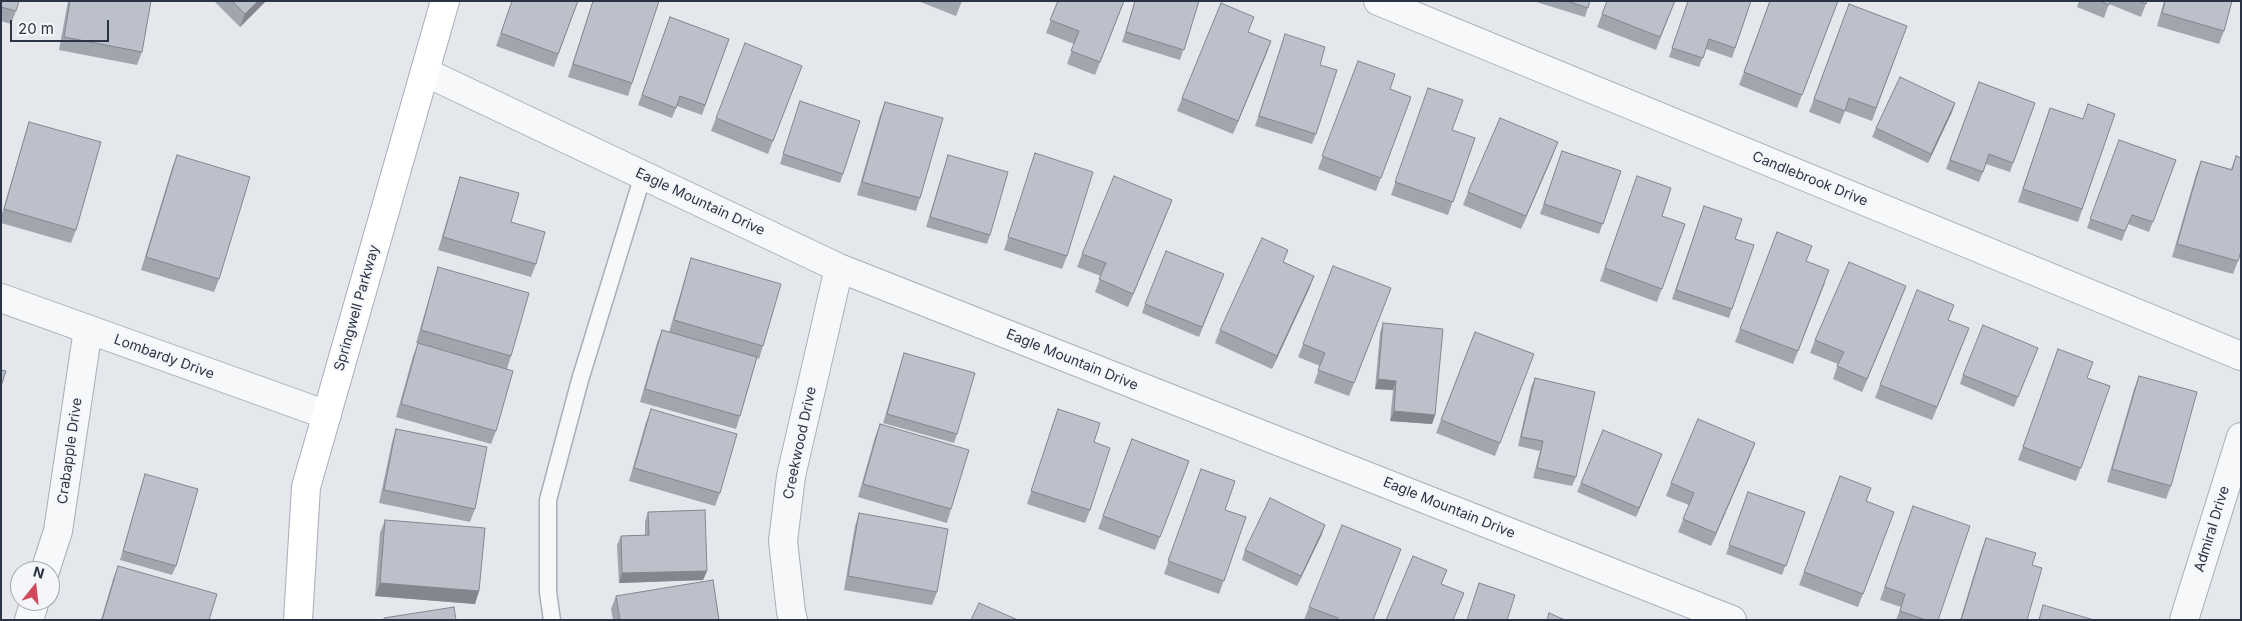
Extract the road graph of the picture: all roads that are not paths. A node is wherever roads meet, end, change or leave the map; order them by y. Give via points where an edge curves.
1 (445, 1) edge
2 (1378, 1) edge
3 (425, 72) junction
4 (643, 175) junction
5 (839, 268) junction
6 (1, 298) edge
7 (88, 329) junction
8 (2241, 356) edge
9 (327, 415) junction
10 (2241, 437) edge
11 (48, 561) edge
12 (298, 620) edge
13 (552, 620) edge
14 (794, 620) edge
15 (1732, 620) edge
16 (2184, 620) edge

1 - 3 street, Springwell Parkway
2 - 8 street, Candlebrook Drive
3 - 4 street, Eagle Mountain Drive
3 - 9 street, Springwell Parkway
4 - 5 street, Eagle Mountain Drive
4 - 13 lane via 580,380 548,500 548,592
5 - 14 street, Creekwood Drive via 791,476 783,541
5 - 15 street, Eagle Mountain Drive
6 - 7 street, Lombardy Drive
7 - 9 street, Lombardy Drive
7 - 11 street, Crabapple Drive via 58,531
9 - 12 street, Springwell Parkway via 306,487
10 - 16 street, Admiral Drive

